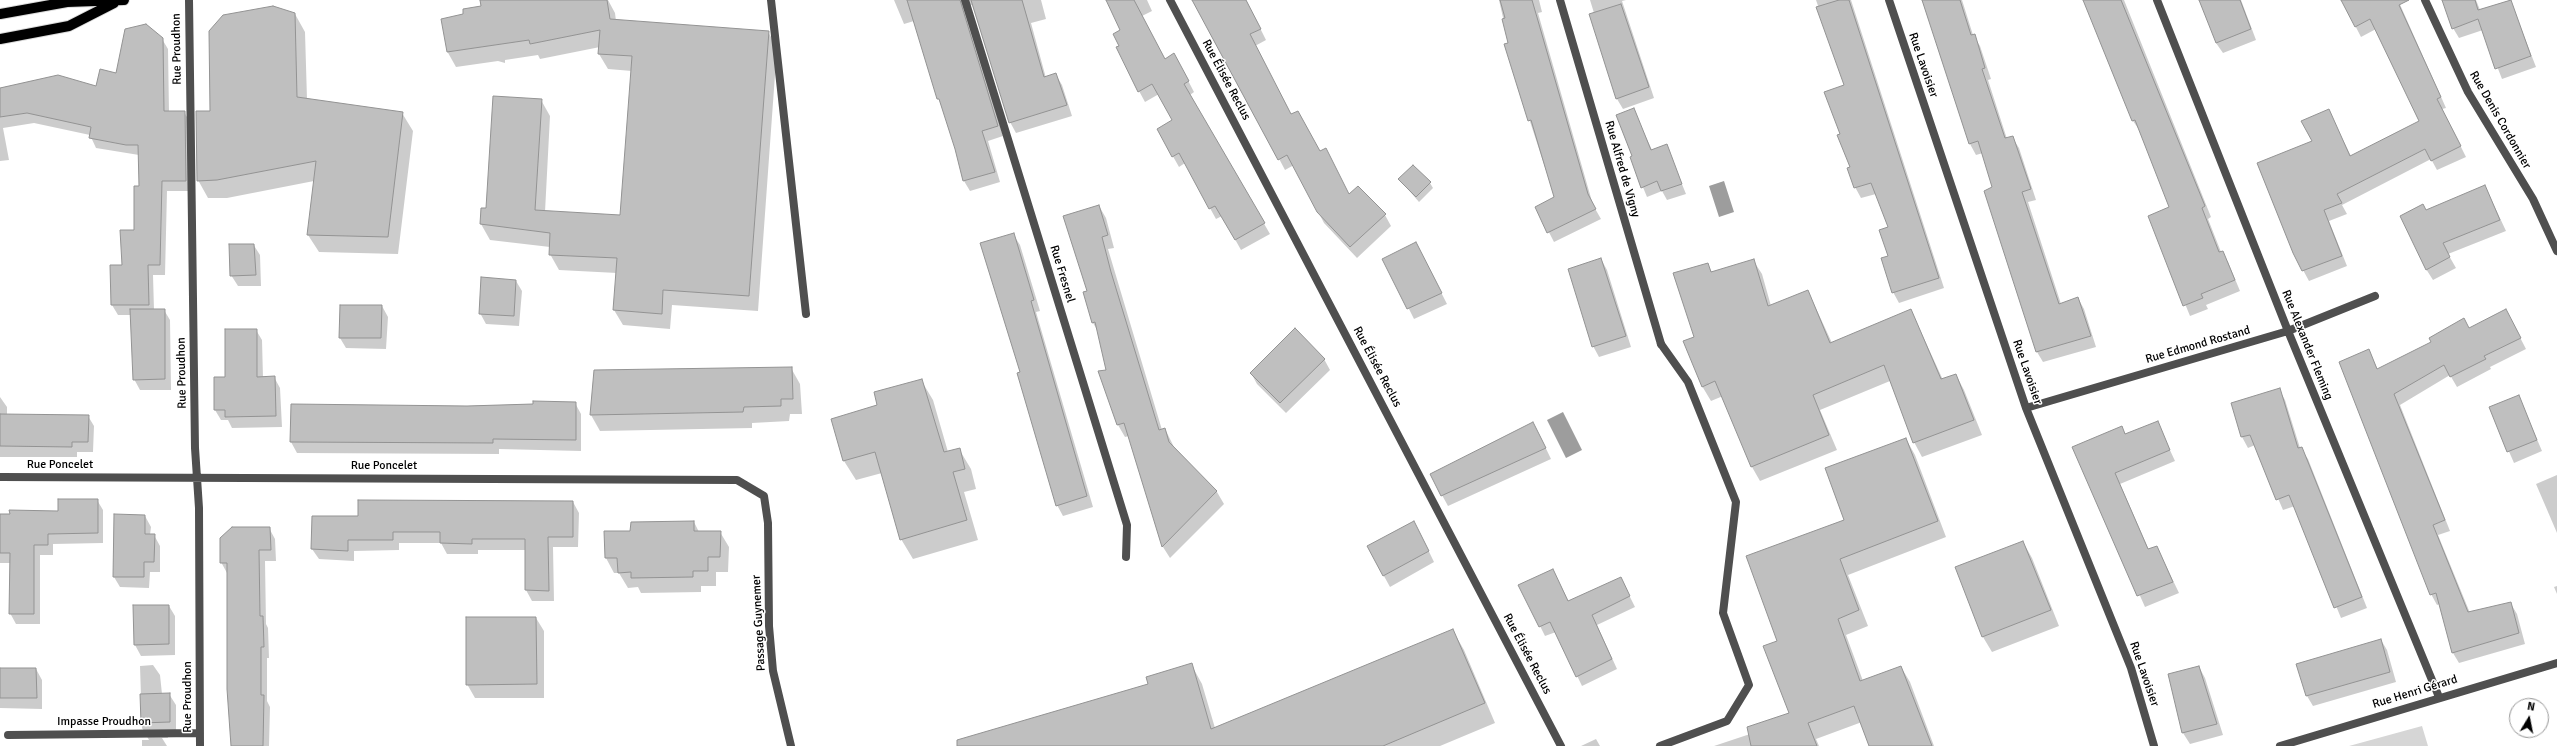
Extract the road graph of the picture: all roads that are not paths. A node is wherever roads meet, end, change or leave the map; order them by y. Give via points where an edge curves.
1 (189, 0) edge
2 (771, 0) edge
3 (965, 0) edge
4 (1170, 0) edge
5 (1560, 0) edge
6 (1889, 0) edge
7 (2157, 0) edge
8 (2425, 0) edge
9 (119, 1) edge
10 (0, 14) edge
11 (0, 39) edge
12 (2557, 251) edge
13 (2374, 296) dead end
14 (806, 314) dead end
15 (2288, 331) junction
16 (2026, 408) junction
17 (0, 477) edge
18 (197, 479) junction
19 (764, 496) joint
20 (1126, 557) dead end
21 (2557, 663) edge
22 (2439, 697) junction
23 (200, 733) junction
24 (8, 734) dead end
25 (200, 746) edge
26 (792, 746) edge
27 (1562, 746) edge
28 (1660, 746) edge
29 (2154, 746) edge
30 (2280, 746) edge

1 - 18 street, Rue Proudhon
2 - 14 street
3 - 20 street, Rue Fresnel via 1127,525
4 - 27 street, Rue Élisée Reclus
5 - 28 street, Rue Alfred de Vigny via 1661,344 1688,382 1736,502 1723,613 1749,685 1727,721
6 - 16 street, Rue Lavoisier
7 - 15 street, Rue Alexander Fleming
8 - 12 street, Rue Denis Cordonnier via 2468,92 2533,199
9 - 10 main road via 67,2
9 - 11 main road via 69,26
13 - 15 street, Rue Edmond Rostand
15 - 16 street, Rue Edmond Rostand
15 - 22 street, Rue Alexander Fleming
16 - 29 street, Rue Lavoisier via 2131,668
17 - 18 street, Rue Poncelet
18 - 19 street, Rue Poncelet via 737,480
18 - 23 street, Rue Proudhon
19 - 26 street, Passage Guynemer via 768,523 769,626 773,670
21 - 22 street, Rue Henri Gérard
22 - 30 street, Rue Henri Gérard
23 - 24 street, Impasse Proudhon
23 - 25 street, Rue Proudhon

